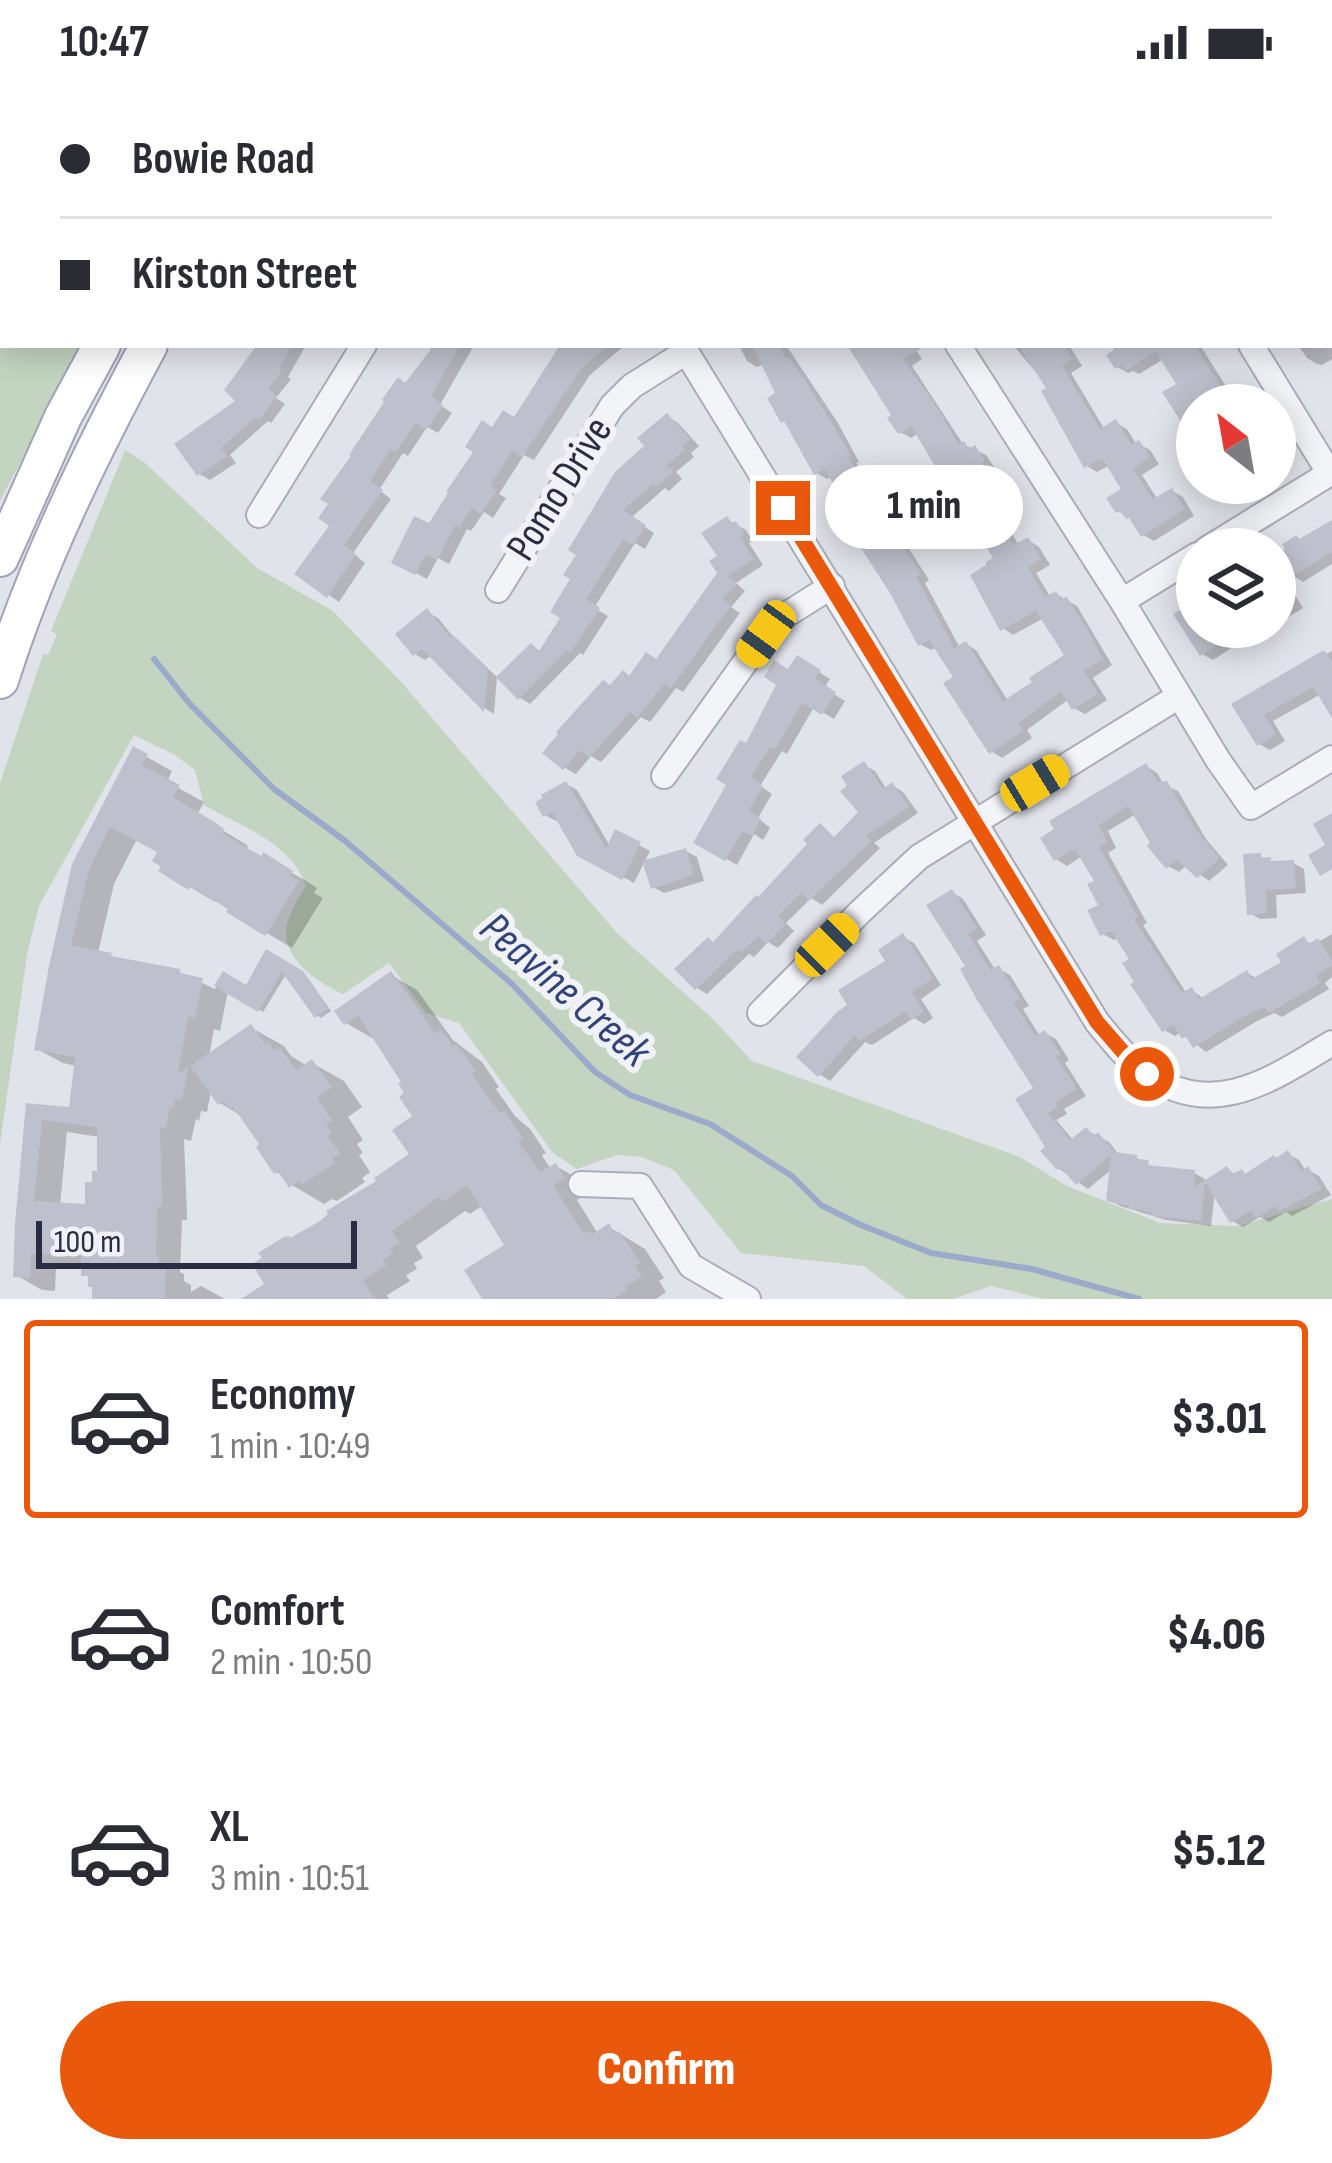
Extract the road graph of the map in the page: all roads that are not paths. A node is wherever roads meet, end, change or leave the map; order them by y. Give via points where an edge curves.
1 (100, 348) edge
2 (147, 348) edge
3 (362, 348) edge
4 (684, 348) edge
5 (960, 348) edge
6 (1253, 348) edge
7 (1331, 473) edge
8 (259, 515) dead end
9 (1241, 528) edge
10 (0, 558) edge
11 (1176, 568) edge
12 (832, 586) junction
13 (498, 590) dead end
14 (1122, 601) junction
15 (0, 680) edge
16 (1179, 696) junction
17 (1332, 758) edge
18 (664, 776) dead end
19 (973, 822) junction
20 (760, 1013) dead end
21 (1332, 1043) edge
22 (581, 1184) dead end
23 (748, 1299) edge

1 - 10 main road
2 - 15 main road via 50,543
3 - 8 street
4 - 12 street
4 - 13 street, Pomo Drive via 612,406
5 - 14 street
6 - 7 street
7 - 9 street
11 - 14 street
12 - 18 street via 766,634
12 - 19 street
14 - 16 street
16 - 17 street via 1251,807
16 - 19 street
19 - 20 street via 919,857
19 - 21 street via 1097,1022 1147,1074 1198,1094 1249,1090
22 - 23 street via 640,1186 691,1266

